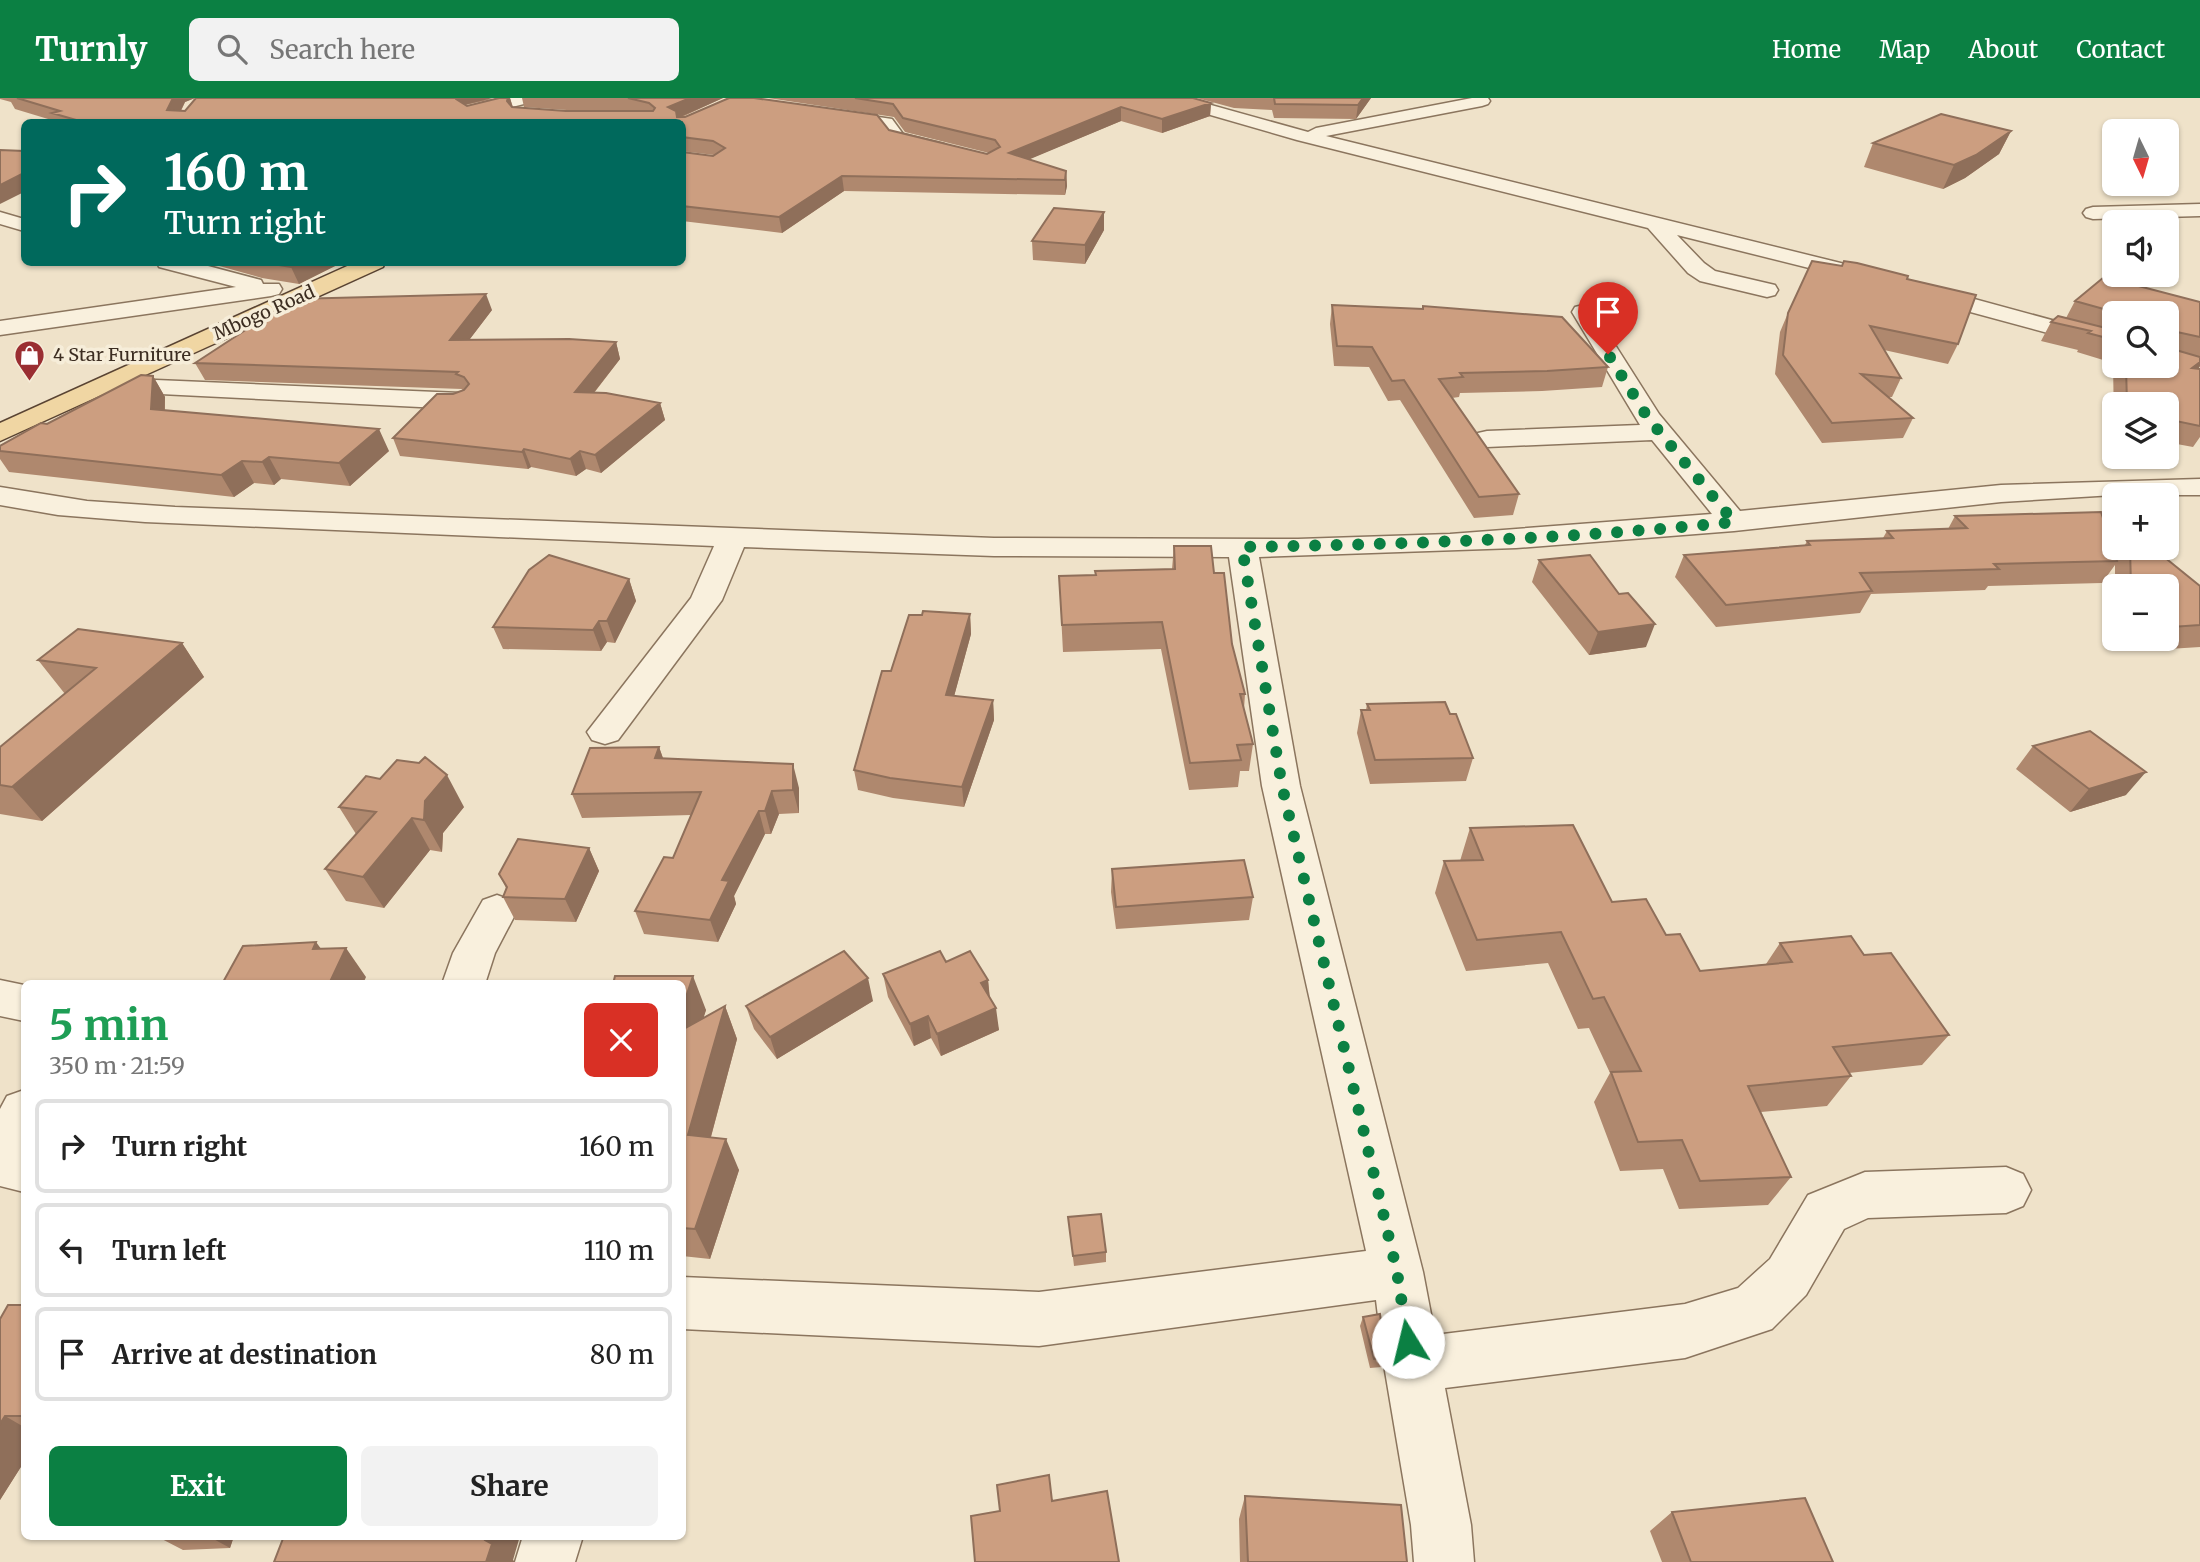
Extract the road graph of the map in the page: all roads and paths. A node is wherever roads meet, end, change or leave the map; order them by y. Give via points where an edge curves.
1 (1168, 98) edge
2 (1482, 101) dead end
3 (528, 109) edge
4 (471, 112) edge
5 (815, 113) edge
6 (1303, 136) junction
7 (950, 151) edge
8 (2200, 210) edge
9 (2093, 213) dead end
10 (0, 218) edge
11 (21, 224) edge
12 (1655, 224) junction
13 (182, 266) edge
14 (366, 266) edge
15 (1880, 280) edge
16 (1906, 287) edge
17 (271, 289) junction
18 (1767, 290) dead end
19 (303, 295) junction
20 (1583, 312) dead end
21 (0, 328) edge
22 (2102, 341) edge
23 (103, 386) junction
24 (460, 401) edge
25 (1660, 432) junction
26 (0, 433) edge
27 (1487, 439) dead end
28 (2200, 487) edge
29 (0, 496) edge
30 (1734, 522) junction
31 (733, 537) junction
32 (1242, 547) junction
33 (606, 732) dead end
34 (497, 911) dead end
35 (464, 980) edge
36 (0, 998) edge
37 (21, 1002) edge
38 (21, 1116) edge
39 (21, 1169) edge
40 (2006, 1190) dead end
41 (1397, 1272) junction
42 (686, 1306) edge
43 (1411, 1365) junction
44 (552, 1540) edge
45 (545, 1562) edge
46 (1444, 1562) edge

1 - 6 street
2 - 6 street
3 - 4 street
5 - 7 street via 886,123 897,138
6 - 12 street
8 - 9 street
10 - 11 street
12 - 15 street
12 - 18 street via 1708,276
13 - 17 street
14 - 19 main road, Mbogo Road
16 - 22 street
17 - 19 street
17 - 21 street
19 - 23 main road, Mbogo Road
20 - 25 street
23 - 24 street
23 - 26 main road, Mbogo Road
25 - 27 street
25 - 30 street
28 - 30 street via 1977,495
29 - 31 street via 123,513
30 - 32 street via 1448,543
31 - 32 street via 924,545
31 - 33 street via 705,600
32 - 41 street via 1282,786
34 - 35 street
36 - 37 street
38 - 39 street via 2,1165
40 - 43 street via 1855,1199 1826,1212 1788,1277 1753,1310 1685,1331
41 - 42 street via 1039,1319
41 - 43 street
43 - 46 street
44 - 45 street

